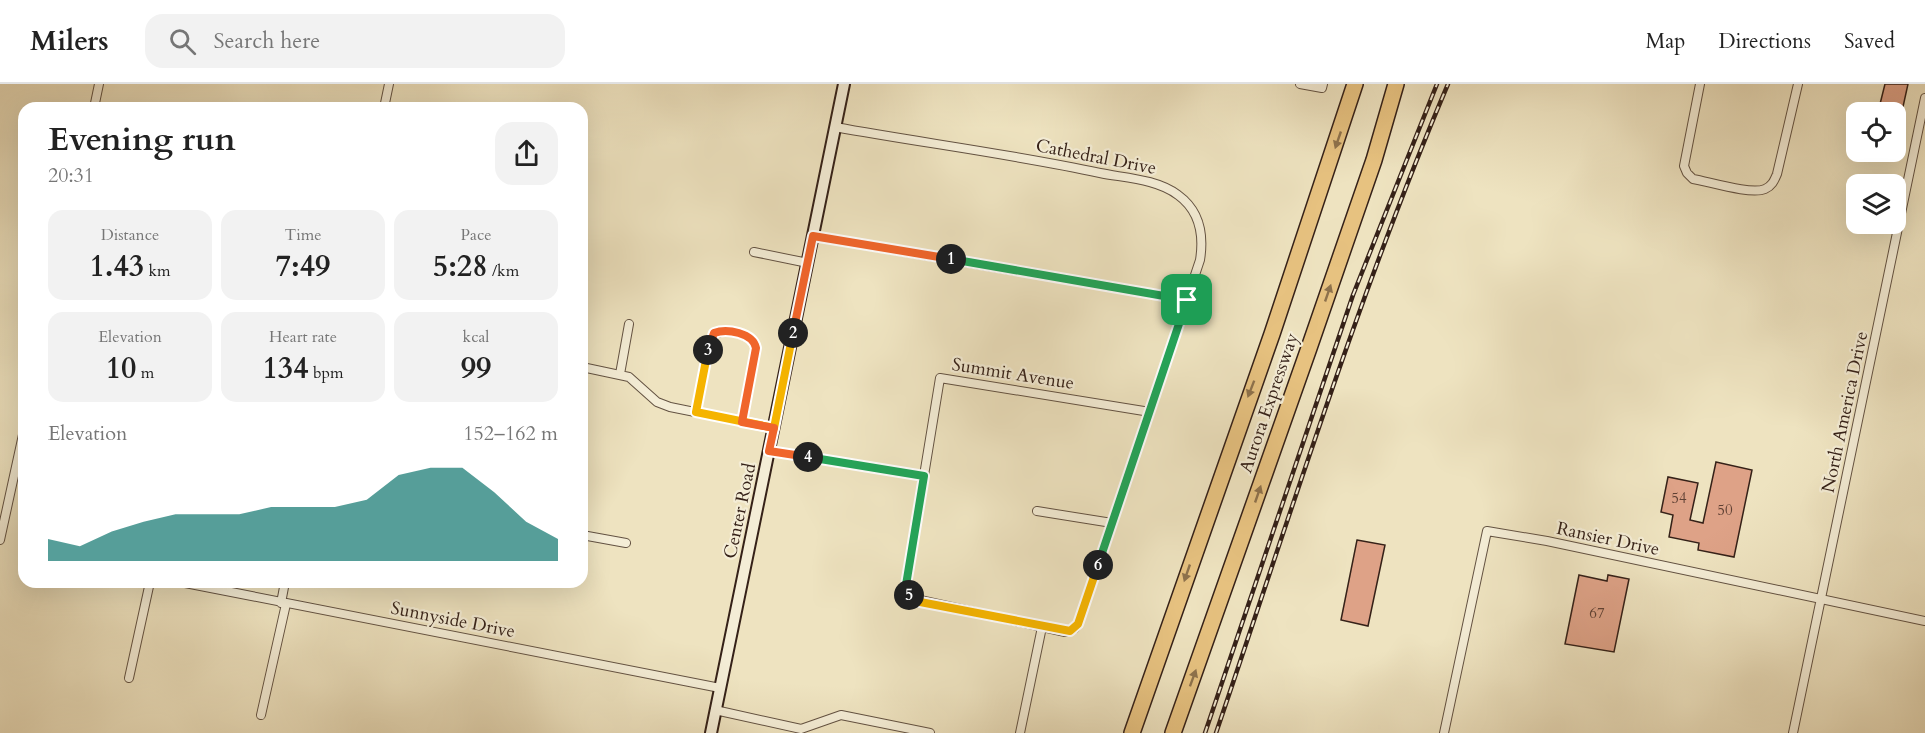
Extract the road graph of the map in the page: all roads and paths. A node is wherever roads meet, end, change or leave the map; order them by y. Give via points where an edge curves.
1 (99, 84) edge
2 (389, 84) edge
3 (844, 84) edge
4 (1300, 84) edge
5 (1355, 84) edge
6 (1396, 84) edge
7 (1700, 84) edge
8 (1798, 84) edge
9 (1322, 86) edge
10 (1925, 98) edge
11 (95, 102) edge
12 (385, 102) edge
13 (835, 127) junction
14 (813, 236) junction
15 (754, 252) dead end
16 (808, 263) junction
17 (1187, 300) junction
18 (629, 324) dead end
19 (588, 368) edge
20 (620, 374) junction
21 (696, 412) junction
22 (1150, 412) junction
23 (742, 422) junction
24 (774, 428) junction
25 (769, 451) junction
26 (18, 458) edge
27 (924, 476) junction
28 (1037, 511) dead end
29 (1112, 523) junction
30 (588, 536) edge
31 (0, 540) edge
32 (626, 543) dead end
33 (149, 588) edge
34 (209, 588) edge
35 (284, 588) edge
36 (1822, 599) junction
37 (283, 603) junction
38 (1925, 621) edge
39 (1042, 627) junction
40 (129, 678) dead end
41 (720, 688) junction
42 (715, 710) junction
43 (261, 715) dead end
44 (901, 730) edge
45 (711, 733) edge
46 (930, 733) edge
47 (1020, 733) edge
48 (1132, 733) edge
49 (1173, 733) edge
50 (1444, 733) edge
51 (1793, 733) edge

1 - 11 street
2 - 12 street
3 - 13 main road, Center Road
4 - 9 street
5 -> 48 highway, Aurora Expressway
49 -> 6 highway, Aurora Expressway via 1321,315
7 - 8 street via 1684,166 1687,173 1693,179 1752,191 1772,185 1778,174
10 - 36 street, North America Drive
13 - 14 main road, Center Road
13 - 17 street, Cathedral Drive via 1069,166 1171,190 1195,214 1202,239 1200,260
14 - 16 main road, Center Road
14 - 17 street
15 - 16 street
16 - 24 main road, Center Road
17 - 22 street, Cathedral Drive
18 - 20 street
19 - 20 street
20 - 21 street via 629,377 657,402
21 - 23 street
21 - 23 street via 710,339 721,331 740,334 755,341 756,348
22 - 27 street, Summit Avenue via 940,378
22 - 29 street, Cathedral Drive
23 - 24 street
24 - 25 main road, Center Road
25 - 27 street
25 - 41 main road, Center Road
26 - 31 street
27 - 39 street, Summit Avenue via 906,585 911,598
28 - 29 street
29 - 39 street, Cathedral Drive via 1078,624 1065,632
30 - 32 street
33 - 40 street
34 - 37 street, Sunnyside Drive
35 - 37 street
36 - 38 street, Ransier Drive
36 - 50 street, Ransier Drive via 1487,531
36 - 51 street, North America Drive
37 - 41 street, Sunnyside Drive
37 - 43 street
39 - 47 street
41 - 42 main road, Center Road
42 - 44 street via 801,729 841,715
42 - 45 main road, Center Road
44 - 46 street

